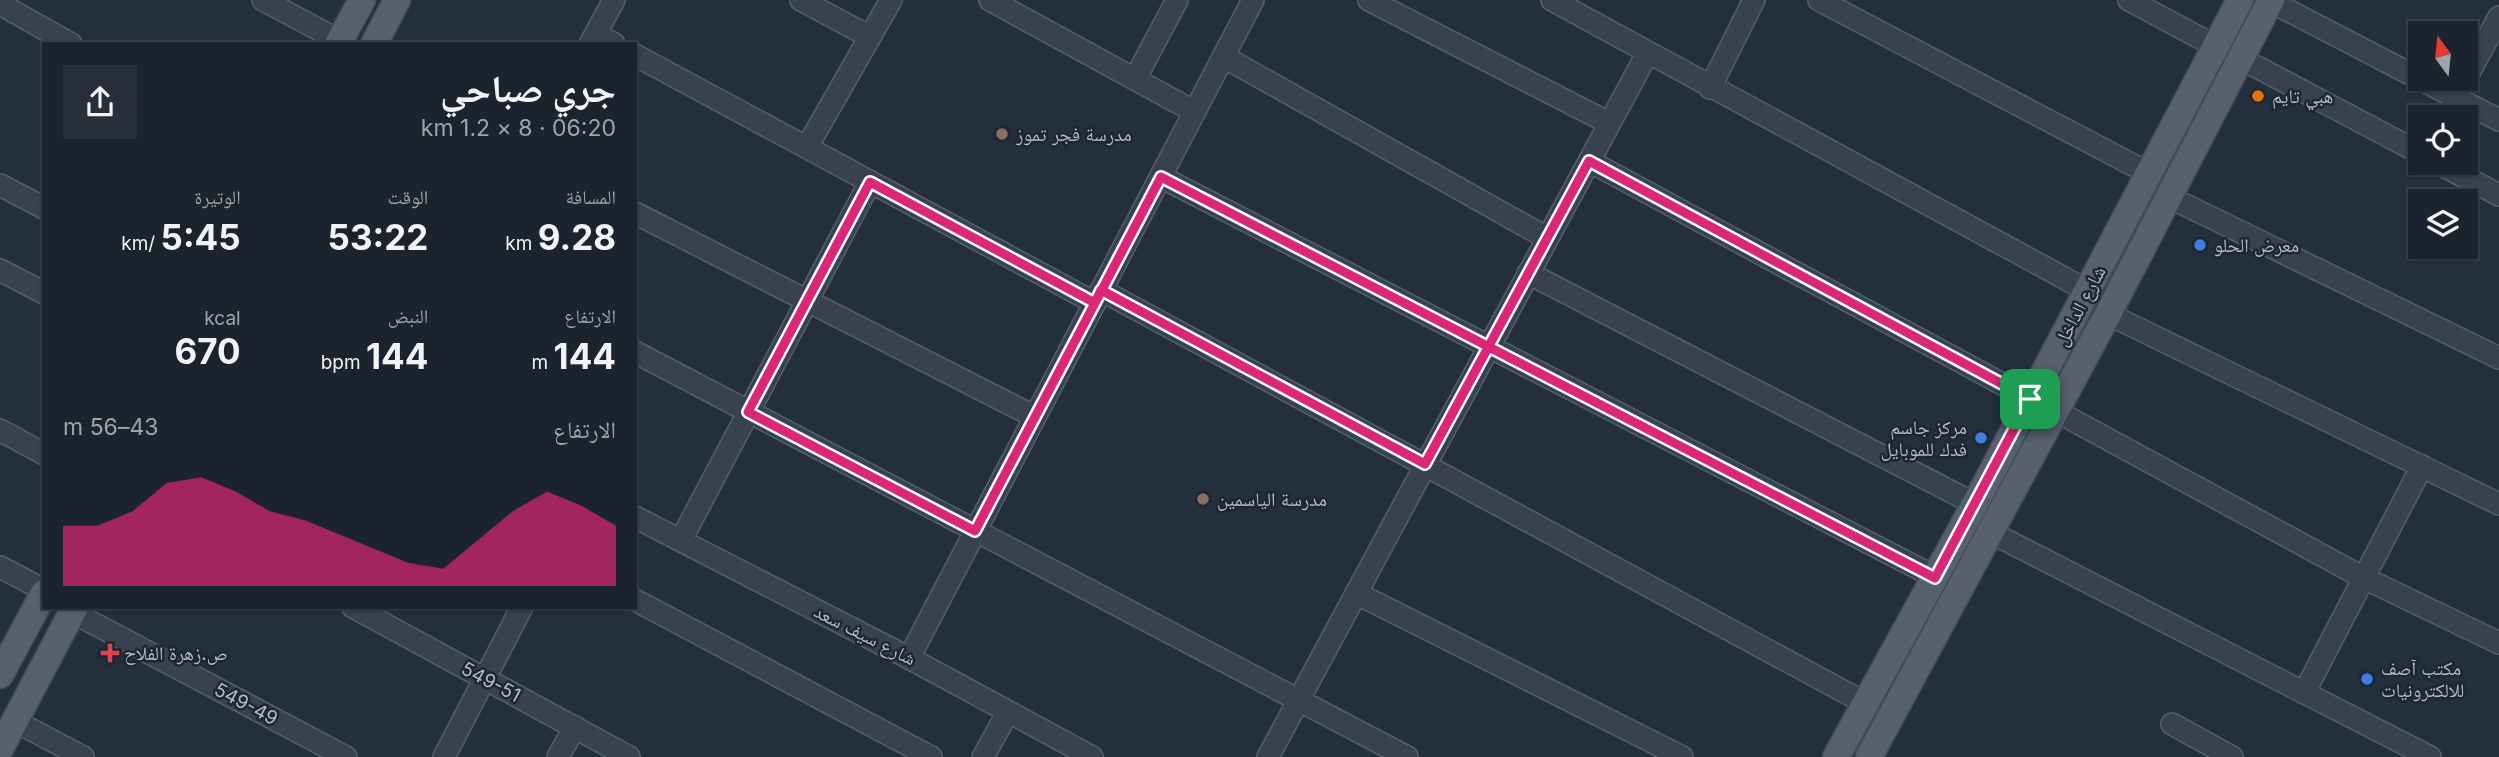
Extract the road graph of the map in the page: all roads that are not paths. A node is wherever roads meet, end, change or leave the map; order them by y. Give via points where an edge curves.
1 (263, 0) edge
2 (362, 0) edge
3 (397, 0) edge
4 (614, 0) edge
5 (801, 0) edge
6 (891, 0) edge
7 (990, 0) edge
8 (1177, 0) edge
9 (1254, 0) edge
10 (1369, 0) edge
11 (1552, 0) edge
12 (1754, 0) edge
13 (1819, 0) edge
14 (2129, 0) edge
15 (2240, 0) edge
16 (2270, 0) edge
17 (0, 4) edge
18 (2499, 18) edge
19 (870, 37) junction
20 (600, 40) edge
21 (67, 42) edge
22 (339, 42) edge
23 (375, 42) edge
24 (2215, 46) junction
25 (1647, 54) junction
26 (637, 56) edge
27 (1224, 57) junction
28 (2240, 58) junction
29 (2408, 73) edge
30 (1135, 79) junction
31 (1710, 88) junction
32 (2444, 91) edge
33 (2456, 97) junction
34 (1195, 112) junction
35 (2499, 120) edge
36 (1609, 123) junction
37 (807, 147) junction
38 (2408, 147) edge
39 (1589, 161) junction
40 (2150, 174) junction
41 (2461, 175) edge
42 (1161, 177) junction
43 (870, 182) junction
44 (0, 185) edge
45 (2499, 195) edge
46 (2168, 196) junction
47 (42, 207) edge
48 (637, 215) edge
49 (1547, 238) junction
50 (0, 270) edge
51 (1528, 273) junction
52 (2088, 291) junction
53 (42, 292) edge
54 (1098, 297) junction
55 (807, 301) junction
56 (2108, 314) junction
57 (1489, 347) junction
58 (637, 353) edge
59 (2499, 358) edge
60 (2030, 399) junction
61 (2056, 411) junction
62 (748, 412) junction
63 (1035, 417) junction
64 (0, 430) edge
65 (42, 453) edge
66 (1425, 464) junction
67 (2422, 466) junction
68 (2496, 496) edge
69 (1975, 505) junction
70 (637, 518) edge
71 (975, 531) junction
72 (1990, 532) junction
73 (681, 540) junction
74 (0, 567) edge
75 (2362, 577) junction
76 (1935, 578) junction
77 (42, 591) edge
78 (1356, 593) junction
79 (42, 596) edge
80 (637, 601) edge
81 (357, 609) edge
82 (521, 609) edge
83 (74, 610) edge
84 (2499, 643) edge
85 (909, 658) junction
86 (0, 675) edge
87 (485, 679) junction
88 (2304, 693) junction
89 (1298, 701) junction
90 (1865, 703) junction
91 (1008, 712) junction
92 (15, 721) junction
93 (2172, 724) dead end
94 (575, 727) junction
95 (2388, 748) edge
96 (0, 749) edge
97 (83, 757) edge
98 (346, 757) edge
99 (444, 757) edge
100 (558, 757) edge
101 (629, 757) edge
102 (931, 757) edge
103 (983, 757) edge
104 (1092, 757) edge
105 (1268, 757) edge
106 (1407, 757) edge
107 (1682, 757) edge
108 (1836, 757) edge
109 (1869, 757) edge
110 (2232, 757) edge
111 (2430, 757) edge

1 - 22 street
2 - 22 main road
3 - 23 main road
4 - 20 street
5 - 19 street
6 - 19 street
7 - 30 street
8 - 30 street
9 - 27 street
10 - 36 street
11 - 25 street
12 - 31 street
13 - 40 street
14 - 24 street
15 - 24 main road, شارع الداخل
16 - 28 main road, شارع الداخل
16 - 29 street
17 - 21 street
18 - 33 street
19 - 37 street
24 - 40 main road, شارع الداخل
25 - 31 street
25 - 36 street
26 - 37 street
27 - 34 street
27 - 49 street
28 - 38 street
28 - 46 main road, شارع الداخل
30 - 34 street
31 - 52 street
32 - 33 street
33 - 35 street
34 - 42 street
36 - 39 street
37 - 43 street
39 - 49 street
39 - 60 street
40 - 52 main road, شارع الداخل
41 - 45 street
42 - 54 street
42 - 57 street
43 - 54 street
43 - 55 street
44 - 47 street
46 - 56 main road, شارع الداخل
46 - 59 street
48 - 55 street
49 - 51 street
50 - 53 street
51 - 57 street
51 - 69 street
52 - 60 main road, شارع الداخل
54 - 63 street
54 - 66 street
55 - 62 street
55 - 63 street
56 - 61 main road, شارع الداخل
56 - 67 street
57 - 66 street
57 - 76 street
58 - 62 street
60 - 69 main road, شارع الداخل
61 - 72 main road, شارع الداخل
61 - 75 street
62 - 71 street
62 - 73 street
63 - 71 street
64 - 65 street
66 - 78 street
66 - 90 street
67 - 68 street
67 - 75 street
69 - 76 main road, شارع الداخل
70 - 73 street, شارع سيف سعد
71 - 85 street
71 - 89 street
72 - 88 street
72 - 109 main road, شارع الداخل
73 - 85 street, شارع سيف سعد
74 - 77 street
75 - 84 street
75 - 88 street
76 - 90 main road, شارع الداخل
78 - 89 street
78 - 107 street
79 - 86 main road
80 - 102 street
81 - 87 street, 549-51
82 - 87 street
83 - 92 main road
83 - 98 street, 549-49
85 - 91 street, شارع سيف سعد
87 - 94 street, 549-51
87 - 99 street
88 - 95 street
89 - 105 street
89 - 106 street
90 - 108 main road, شارع الداخل
91 - 103 street
91 - 104 street, شارع سيف سعد
92 - 96 main road
92 - 97 street
93 - 110 street
94 - 100 street
94 - 101 street, 549-51
95 - 111 street

